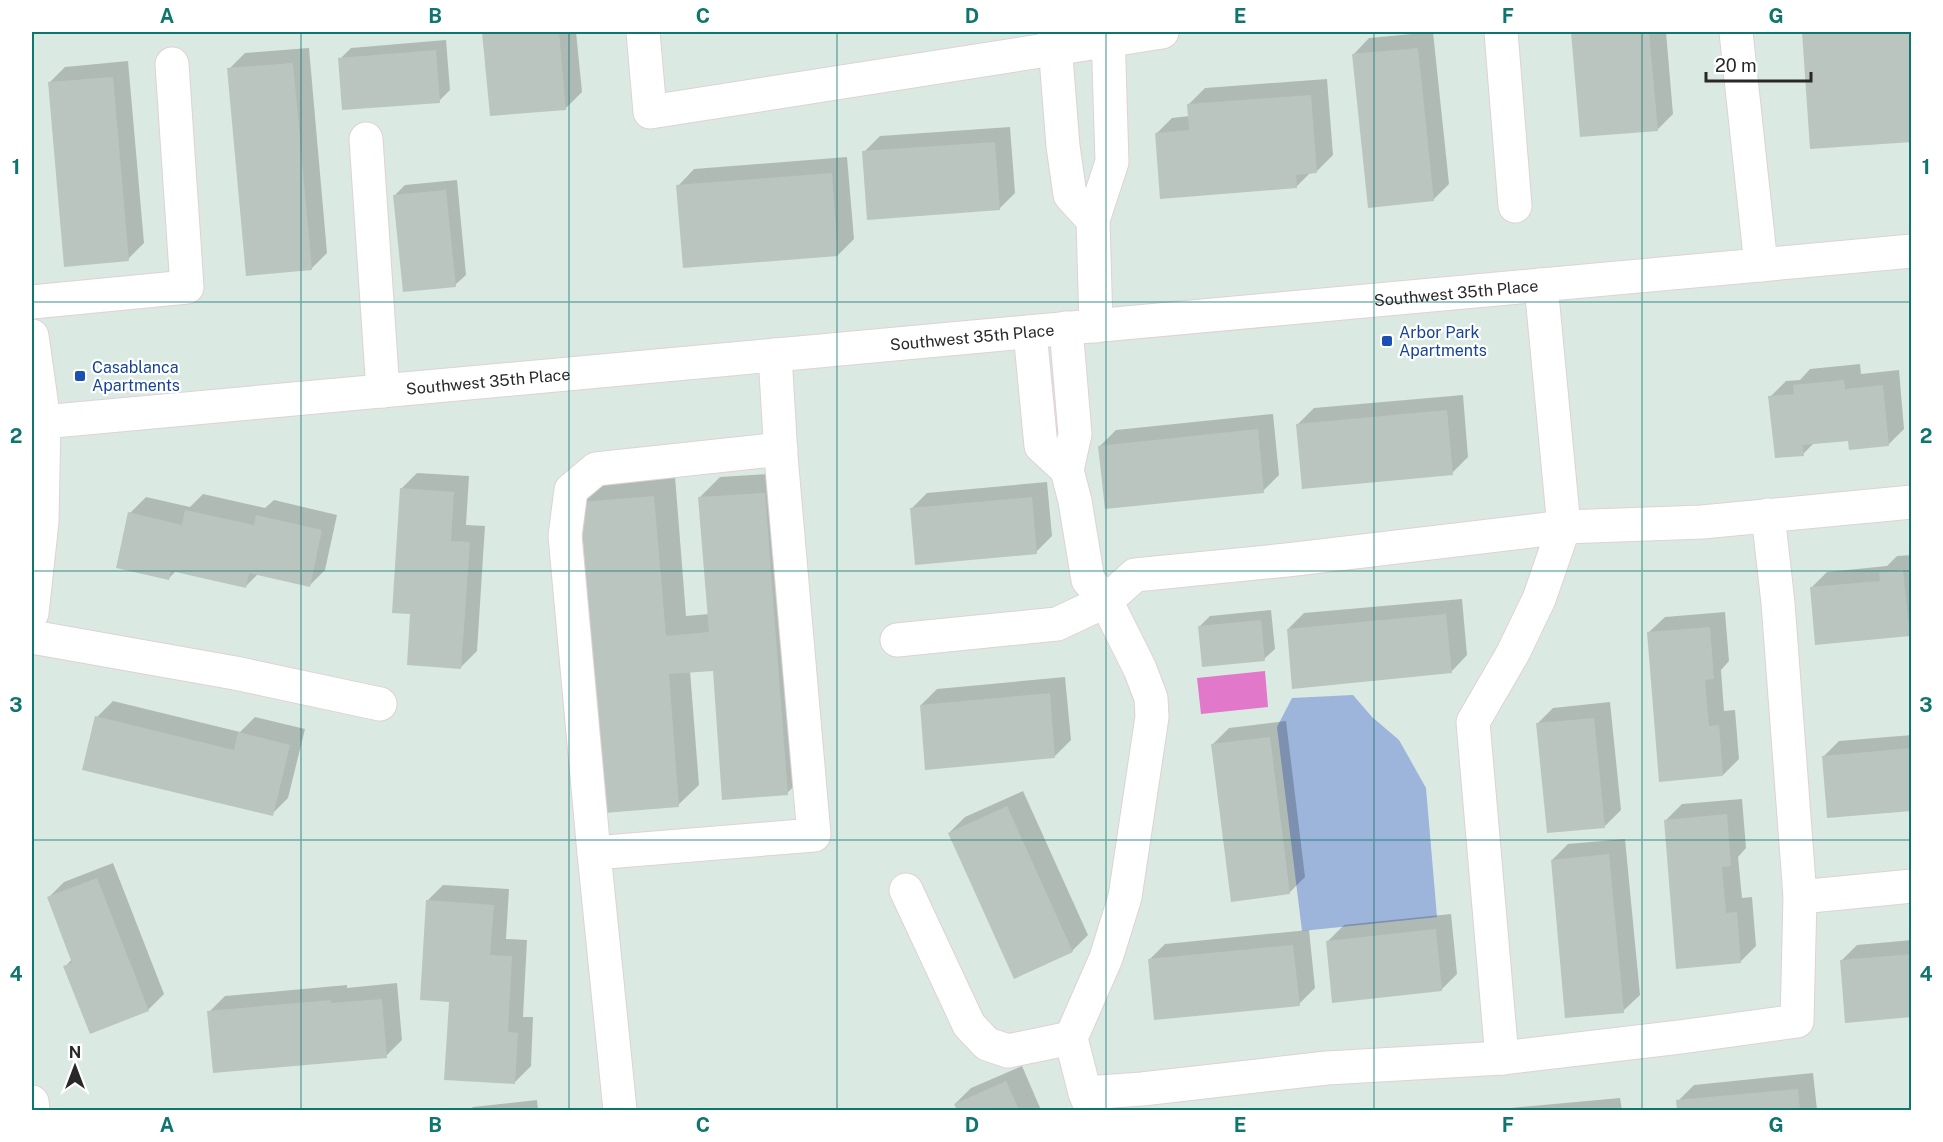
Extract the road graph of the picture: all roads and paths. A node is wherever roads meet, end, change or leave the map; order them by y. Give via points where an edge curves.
1 (643, 32) edge
2 (1162, 32) edge
3 (1501, 32) edge
4 (1736, 32) edge
5 (1108, 36) edge
6 (1055, 40) edge
7 (172, 64) dead end
8 (366, 139) dead end
9 (1515, 206) dead end
10 (1093, 220) junction
11 (1911, 251) edge
12 (1761, 265) junction
13 (1541, 285) junction
14 (32, 302) edge
15 (1081, 327) junction
16 (1030, 332) junction
17 (32, 336) edge
18 (775, 355) junction
19 (383, 391) junction
20 (38, 422) edge
21 (781, 449) junction
22 (1067, 470) junction
23 (1911, 502) edge
24 (1768, 515) junction
25 (1564, 527) junction
26 (1106, 601) junction
27 (32, 614) edge
28 (32, 637) edge
29 (897, 640) dead end
30 (380, 704) dead end
31 (594, 853) junction
32 (1911, 886) edge
33 (906, 890) dead end
34 (1800, 897) junction
35 (1071, 1038) junction
36 (1502, 1058) junction
37 (32, 1102) edge
38 (1089, 1102) edge
39 (33, 1110) edge
40 (620, 1110) edge

1 - 6 street via 650,112
2 - 5 street
3 - 9 street
4 - 12 street
5 - 6 street
5 - 10 street via 1112,162
6 - 10 street via 1070,195
7 - 14 street via 187,287
8 - 19 street
10 - 15 street
11 - 12 street, Southwest 35th Place
12 - 13 street, Southwest 35th Place
13 - 15 street, Southwest 35th Place
13 - 25 street
15 - 16 street, Southwest 35th Place
15 - 22 street via 1075,434
16 - 18 street, Southwest 35th Place
16 - 22 street via 1041,446
17 - 20 street
18 - 19 street, Southwest 35th Place
18 - 21 street
19 - 20 street, Southwest 35th Place
20 - 27 street via 42,522
21 - 31 street via 596,469 571,490 565,536
21 - 31 street via 814,835
22 - 26 street via 1088,580
23 - 24 street
24 - 25 street via 1702,522
24 - 34 street
25 - 26 street via 1136,575
25 - 36 street via 1539,599 1473,722
26 - 29 street via 1058,624
26 - 35 street via 1140,669 1151,698 1152,717 1125,897 1106,957
28 - 30 street via 235,673
31 - 40 street
32 - 34 street
33 - 35 street via 969,1025 987,1044 1008,1051
34 - 36 street via 1797,1021
35 - 38 street
36 - 38 street via 1327,1068 1142,1089
37 - 39 street

